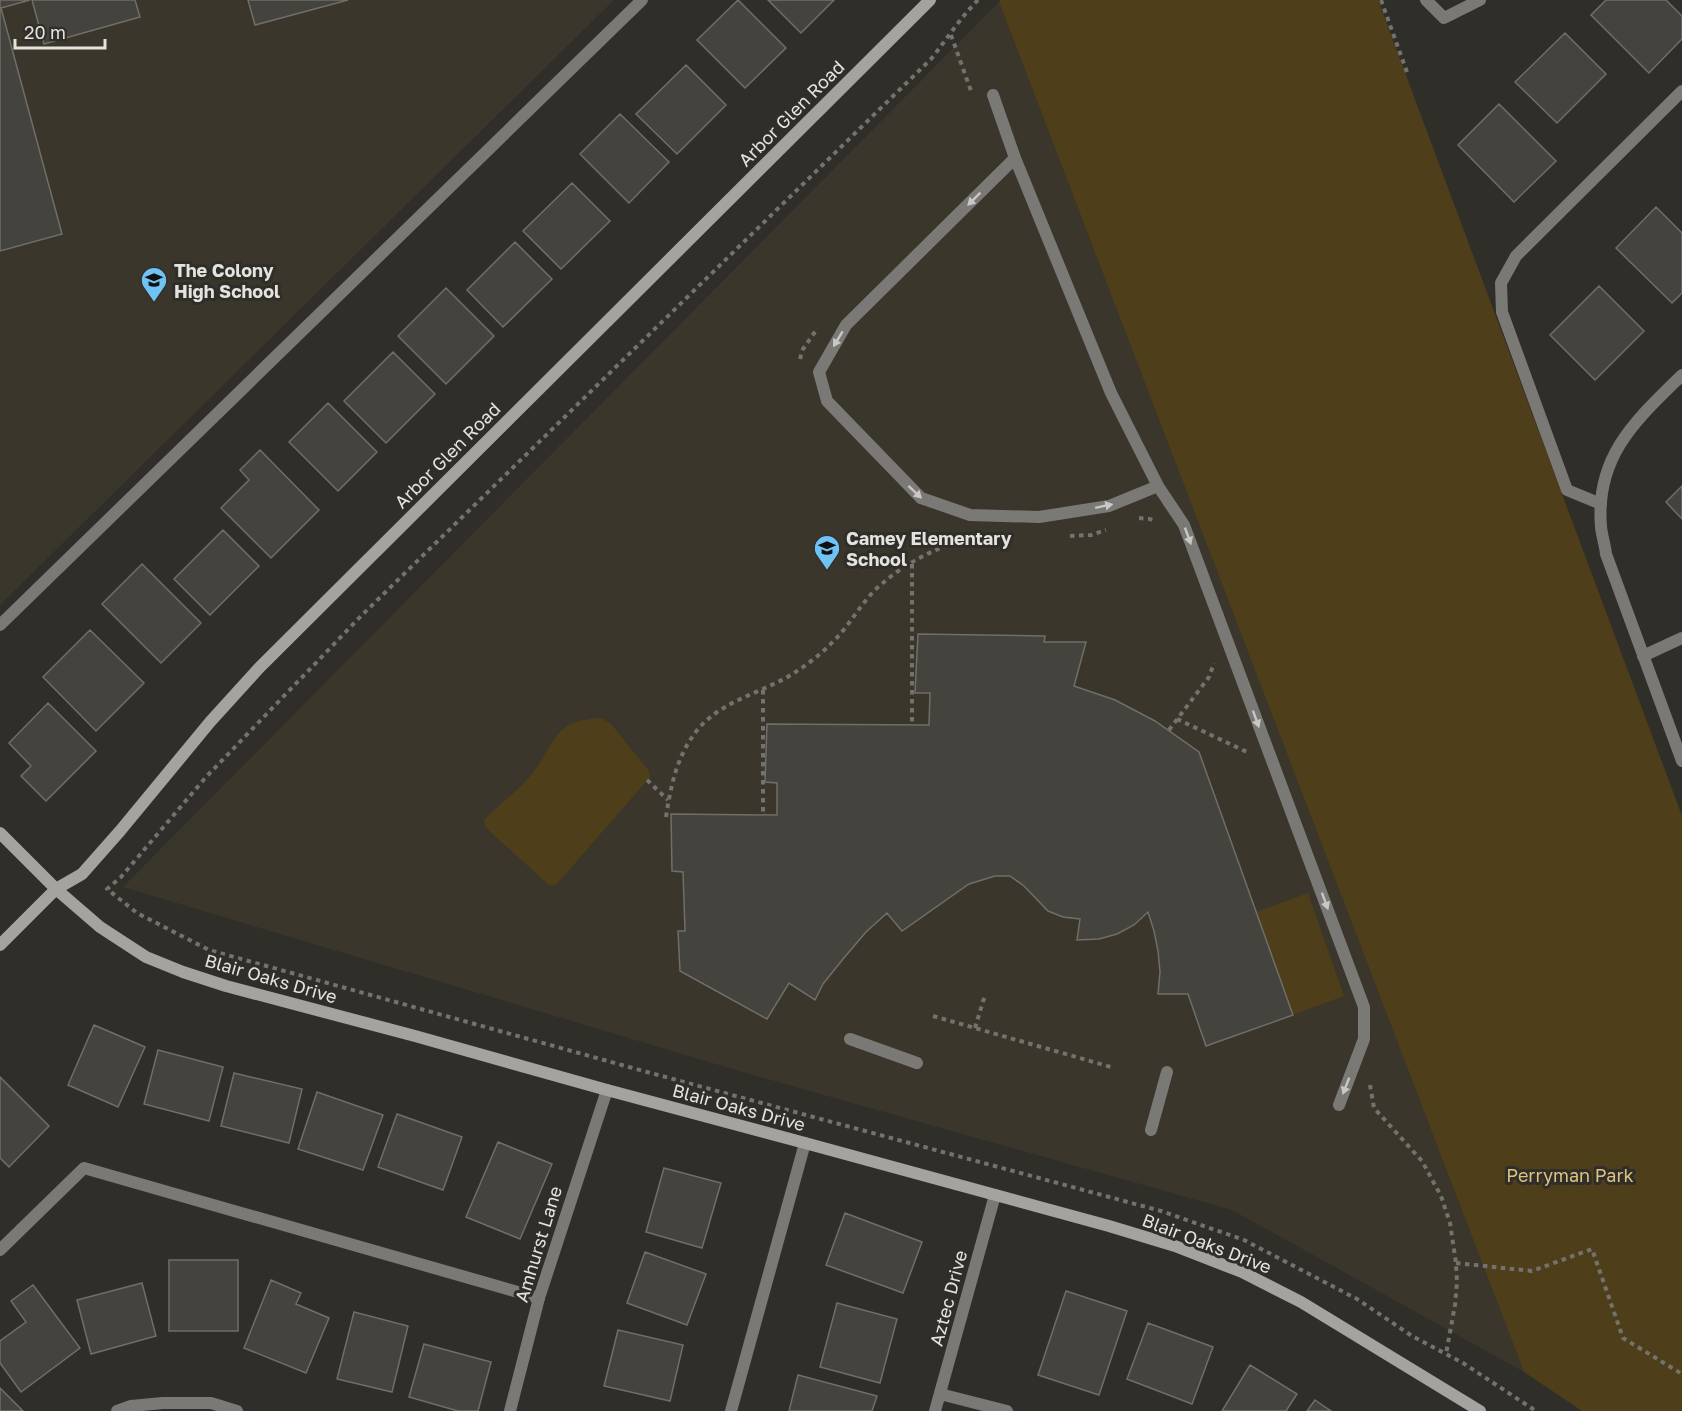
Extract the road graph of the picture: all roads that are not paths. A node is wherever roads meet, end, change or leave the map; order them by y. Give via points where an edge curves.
1 (642, 0) edge
2 (930, 0) edge
3 (1426, 0) edge
4 (1480, 0) edge
5 (1682, 92) edge
6 (993, 95) dead end
7 (1015, 158) junction
8 (1682, 375) edge
9 (1158, 486) junction
10 (1601, 504) junction
11 (0, 625) edge
12 (1682, 638) edge
13 (1643, 656) junction
14 (1682, 761) edge
15 (0, 833) edge
16 (56, 889) junction
17 (0, 945) edge
18 (850, 1039) dead end
19 (917, 1063) dead end
20 (1167, 1072) dead end
21 (607, 1090) junction
22 (1339, 1105) dead end
23 (1151, 1130) dead end
24 (805, 1143) junction
25 (995, 1196) junction
26 (0, 1250) edge
27 (539, 1298) junction
28 (940, 1394) junction
29 (117, 1411) edge
30 (237, 1411) edge
31 (510, 1411) edge
32 (731, 1411) edge
33 (935, 1411) edge
34 (1007, 1411) edge
35 (1480, 1411) edge

1 - 11 street
2 - 16 street, Arbor Glen Road via 259,668 82,874
3 - 4 street via 1444,18
5 - 10 street via 1516,256 1501,283 1502,312 1567,490
6 - 7 street
7 - 9 street via 1111,393
7 -> 9 street via 846,325 819,372 828,401 921,498 970,515 1040,517 1110,506
8 - 10 street via 1624,437 1612,458
9 -> 22 street via 1184,525 1364,1007 1364,1039
10 - 13 street via 1606,554
12 - 13 street
13 - 14 street
15 - 16 street, Blair Oaks Drive
16 - 17 street, Arbor Glen Road
16 - 21 street, Blair Oaks Drive via 100,927 146,957 183,972
18 - 19 street
20 - 23 street
21 - 24 street, Blair Oaks Drive
21 - 27 street, Amhurst Lane
24 - 25 street, Blair Oaks Drive
24 - 32 street
25 - 28 street, Aztec Drive
25 - 35 street, Blair Oaks Drive via 1175,1246 1242,1272 1301,1302
26 - 27 street via 84,1168
27 - 31 street, Amhurst Lane
28 - 33 street, Aztec Drive
28 - 34 street
29 - 30 street via 163,1402 211,1403

